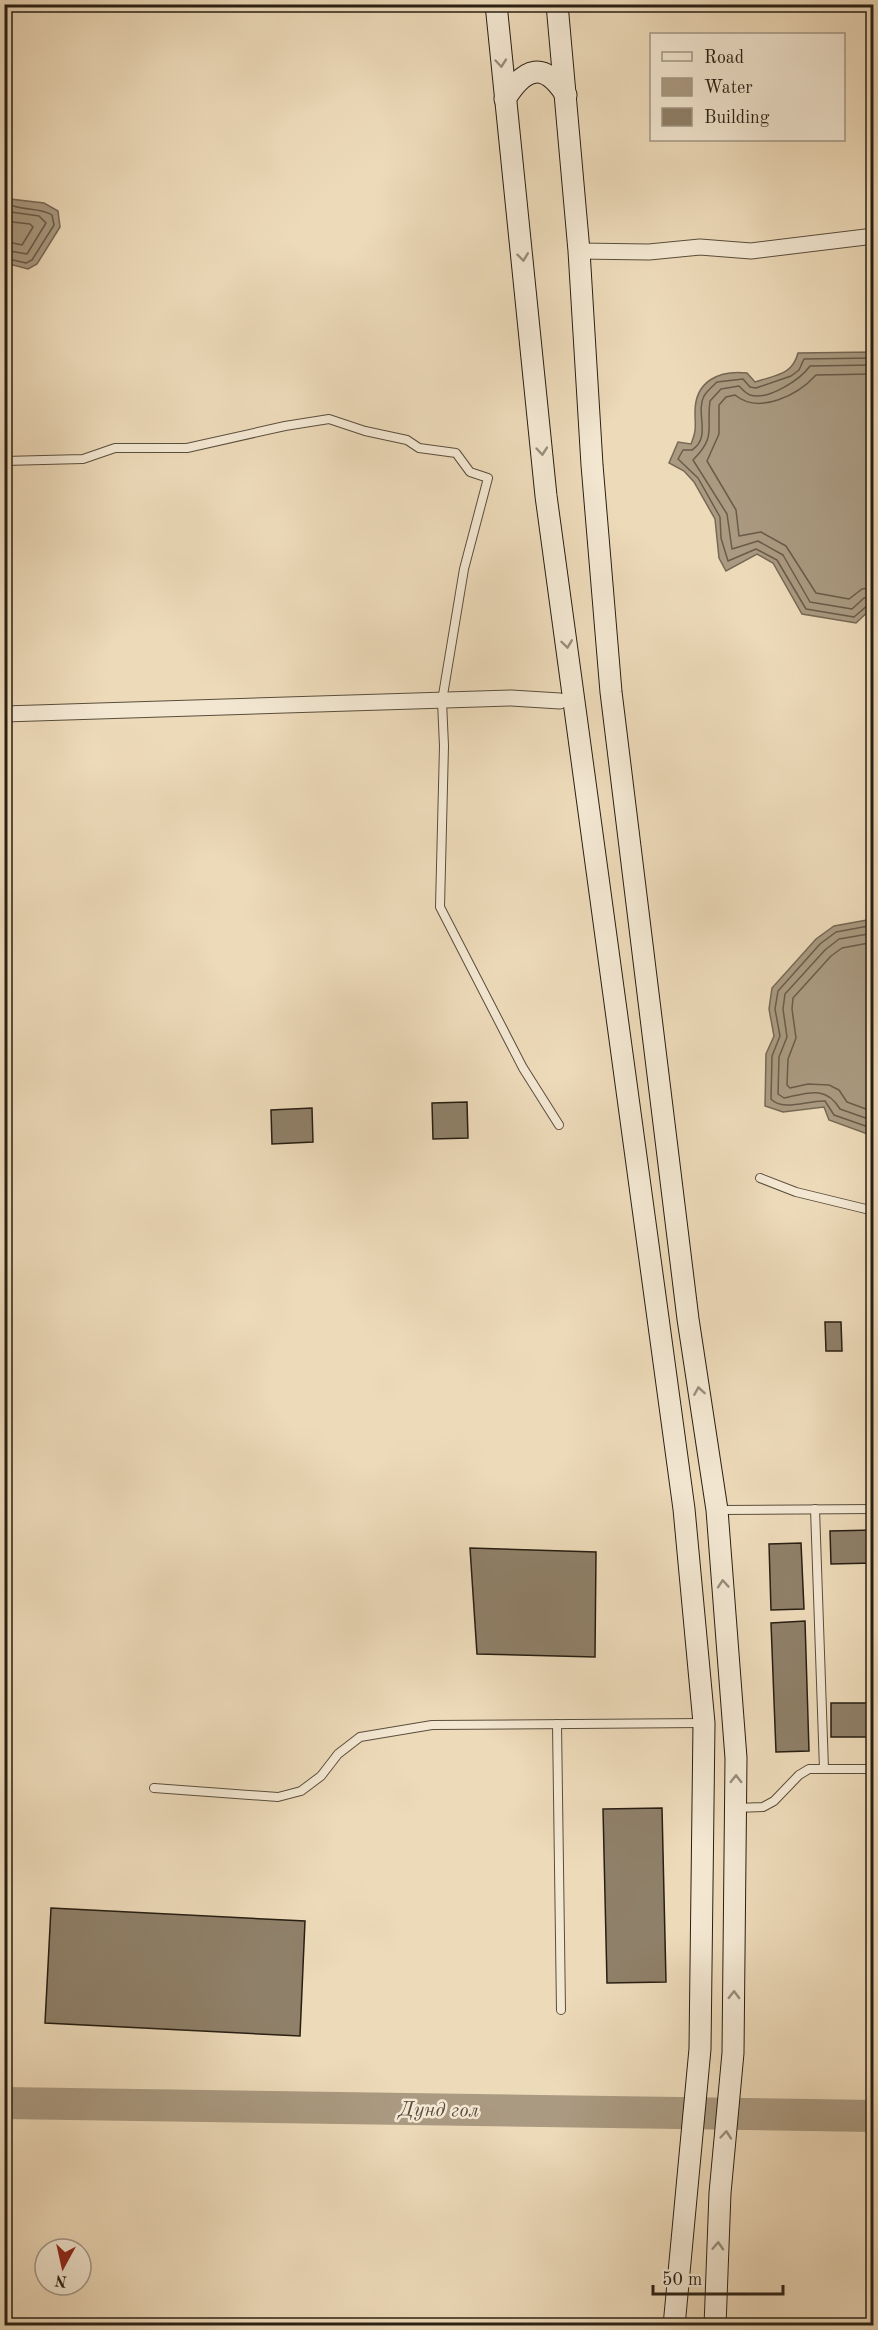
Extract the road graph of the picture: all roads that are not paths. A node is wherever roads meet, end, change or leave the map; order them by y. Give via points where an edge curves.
1 (496, 4) edge
2 (557, 4) edge
3 (566, 95) junction
4 (505, 99) junction
5 (873, 236) edge
6 (579, 251) junction
7 (4, 461) edge
8 (560, 700) dead end
9 (442, 701) junction
10 (4, 714) edge
11 (559, 1125) dead end
12 (760, 1178) dead end
13 (873, 1211) edge
14 (815, 1509) junction
15 (873, 1509) edge
16 (717, 1510) junction
17 (704, 1723) junction
18 (557, 1724) junction
19 (824, 1769) junction
20 (873, 1769) edge
21 (154, 1788) dead end
22 (736, 1808) junction
23 (561, 2010) dead end
24 (674, 2325) edge
25 (715, 2325) edge

1 -> 4 main road
2 - 3 main road
3 - 4 main road via 556,80 529,72 516,81
3 - 6 main road
4 -> 17 main road via 546,496 684,1509
5 - 6 street via 751,250 700,247 649,252
16 -> 6 main road via 688,1319 611,692
7 - 9 lane via 83,459 115,448 187,448 329,419 406,440 418,448 456,453 470,472 488,478 464,568
8 - 9 street
9 - 10 street
9 - 11 lane via 440,908 522,1068
12 - 13 lane via 796,1192
14 - 15 lane
14 - 16 lane
14 - 19 lane
22 -> 16 main road via 736,1758
17 - 18 lane
17 - 24 main road via 700,2049
18 - 21 lane via 432,1725 360,1737 301,1791 278,1797
18 - 23 lane
19 - 20 lane
19 - 22 lane via 809,1769 800,1774 763,1807
25 -> 22 main road via 720,2193 733,2053

